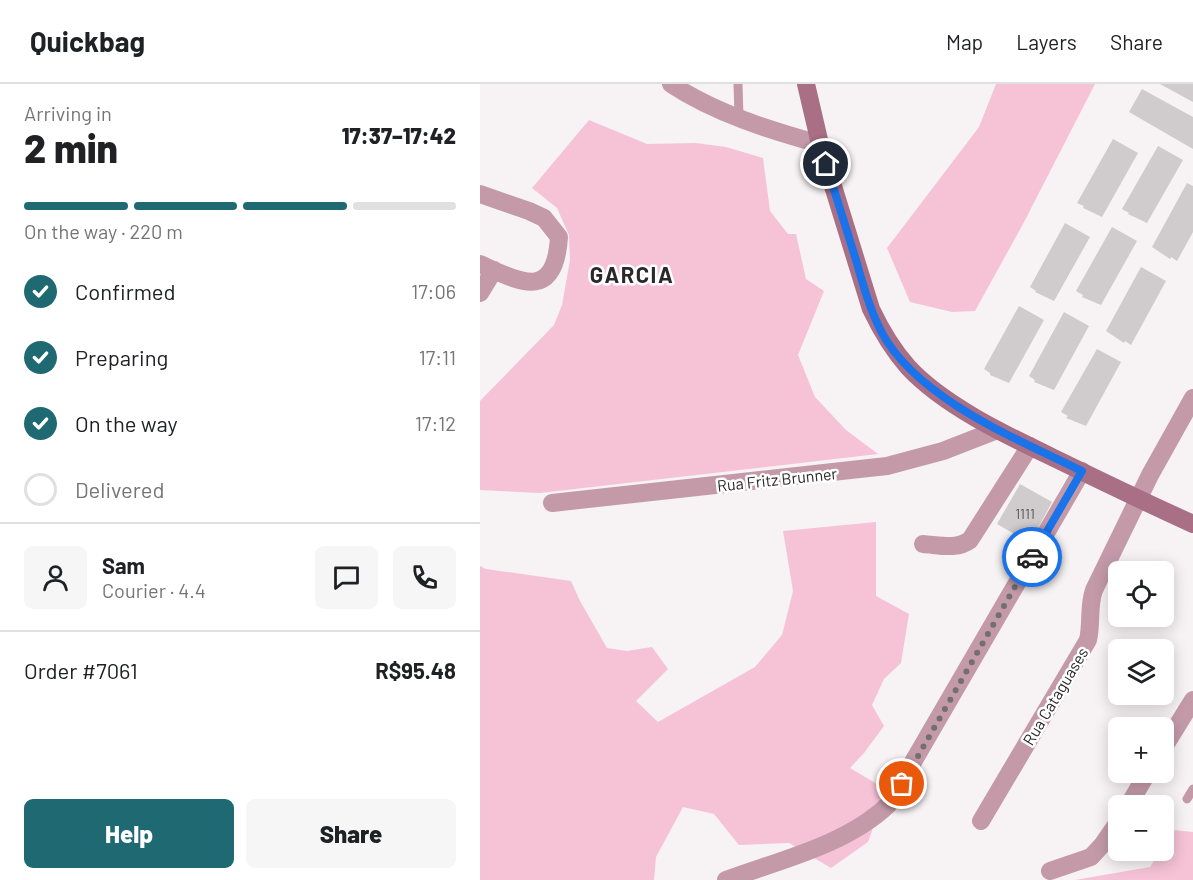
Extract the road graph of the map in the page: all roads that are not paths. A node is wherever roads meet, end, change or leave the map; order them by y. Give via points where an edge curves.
1 (671, 84) edge
2 (738, 84) edge
3 (806, 84) edge
4 (739, 117) junction
5 (820, 144) junction
6 (480, 194) edge
7 (487, 267) edge
8 (480, 293) edge
9 (1193, 398) edge
10 (997, 430) junction
11 (1030, 446) junction
12 (1082, 471) junction
13 (1137, 499) junction
14 (552, 503) dead end
15 (1193, 524) edge
16 (923, 544) dead end
17 (1193, 700) edge
18 (1174, 731) edge
19 (1193, 789) edge
20 (1188, 800) dead end
21 (981, 821) dead end
22 (1108, 836) edge
23 (1050, 872) dead end
24 (726, 880) edge

1 - 4 street via 688,96
2 - 4 lane
3 - 5 main road
4 - 5 street
5 - 10 main road via 883,334 909,368 936,391
6 - 7 street via 544,218 559,237 558,257 548,275 531,283 516,281
7 - 8 street
9 - 13 street, Rua Cataguases
10 - 11 main road
10 - 14 street, Rua Fritz Brunner via 943,451 886,466
11 - 12 main road
11 - 16 street via 970,540 955,546
12 - 13 main road
12 - 24 street via 888,806 838,839
13 - 15 main road
13 - 21 street, Rua Cataguases via 1091,596 1088,640
17 - 18 street
19 - 20 lane
22 - 23 street via 1091,857

